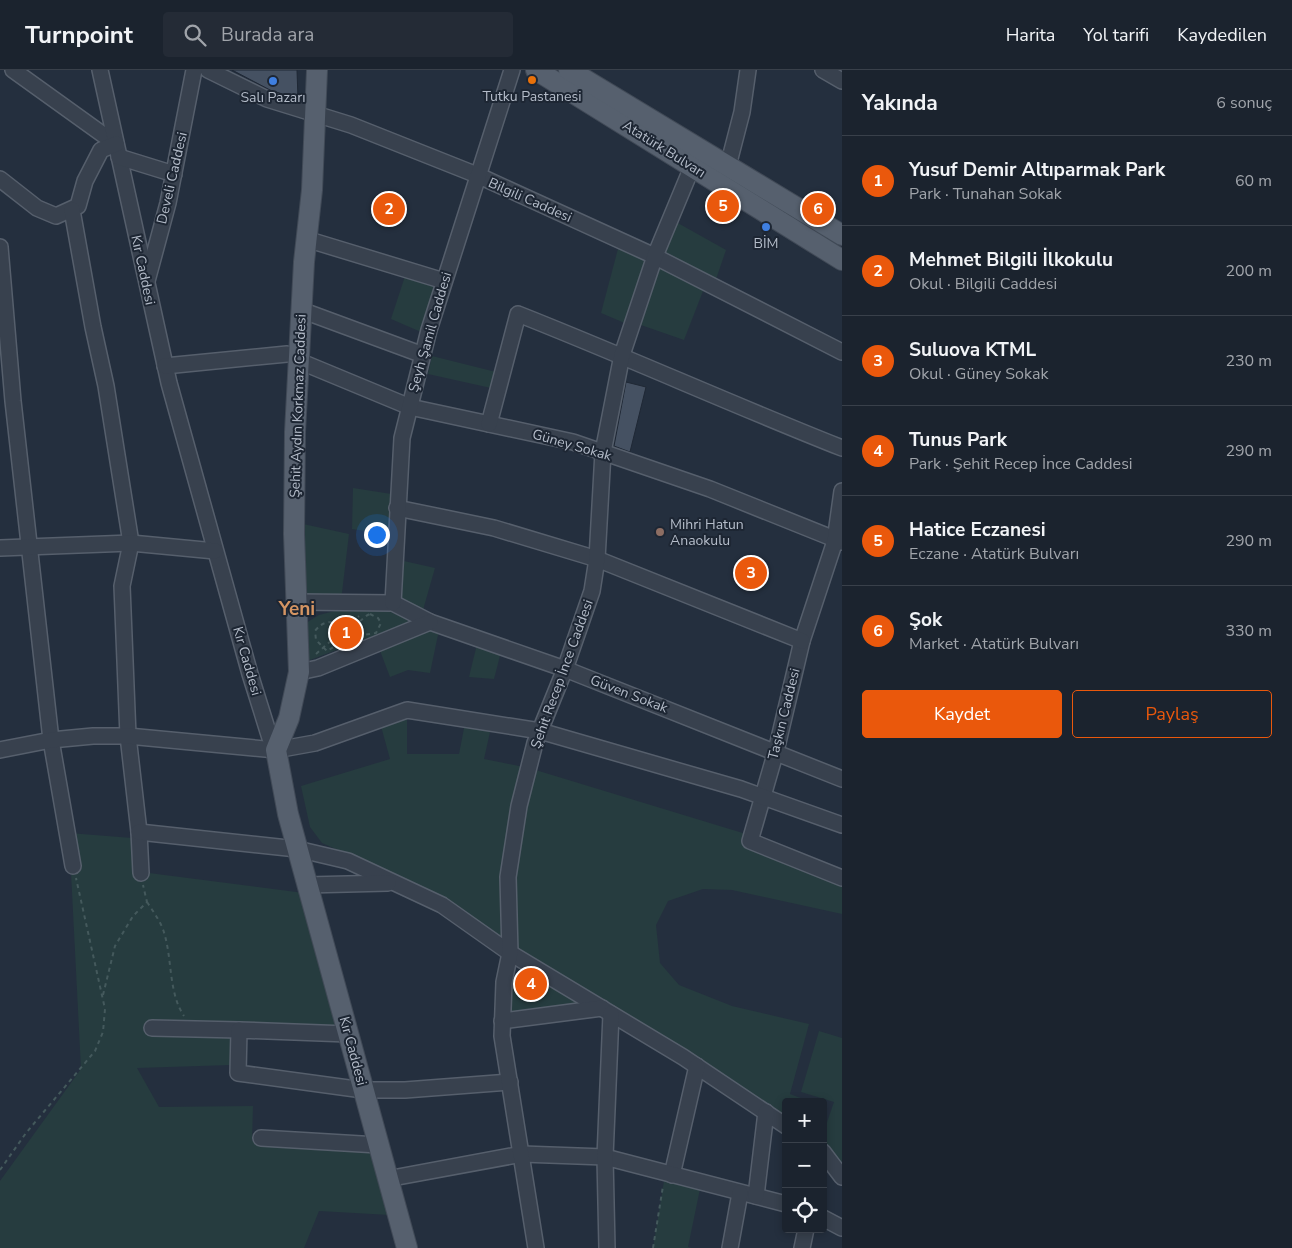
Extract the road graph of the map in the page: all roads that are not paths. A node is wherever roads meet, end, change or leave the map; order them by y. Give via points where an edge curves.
1 (13, 70) edge
2 (100, 70) edge
3 (194, 70) edge
4 (208, 70) edge
5 (305, 70) edge
6 (317, 70) edge
7 (512, 70) edge
8 (536, 70) edge
9 (569, 70) edge
10 (748, 70) edge
11 (824, 70) edge
12 (842, 82) edge
13 (309, 112) junction
14 (118, 151) junction
15 (728, 166) junction
16 (692, 167) junction
17 (174, 174) junction
18 (477, 176) junction
19 (0, 179) edge
20 (72, 210) junction
21 (842, 235) edge
22 (306, 239) junction
23 (0, 247) edge
24 (655, 256) junction
25 (842, 260) edge
26 (444, 281) junction
27 (146, 285) junction
28 (301, 310) junction
29 (842, 352) edge
30 (622, 355) junction
31 (422, 356) junction
32 (293, 357) junction
33 (165, 366) junction
34 (410, 407) junction
35 (489, 424) junction
36 (842, 448) edge
37 (603, 452) junction
38 (842, 491) edge
39 (397, 508) junction
40 (839, 541) edge
41 (131, 543) junction
42 (30, 547) junction
43 (0, 548) edge
44 (215, 551) junction
45 (597, 559) junction
46 (297, 602) junction
47 (393, 603) junction
48 (430, 622) junction
49 (802, 641) junction
50 (565, 669) junction
51 (307, 670) junction
52 (540, 731) junction
53 (128, 736) junction
54 (51, 740) junction
55 (278, 744) junction
56 (0, 750) edge
57 (776, 751) junction
58 (842, 779) edge
59 (763, 796) junction
60 (842, 825) edge
61 (139, 832) junction
62 (297, 849) junction
63 (74, 866) road end
64 (141, 873) road end
65 (842, 878) edge
66 (393, 884) junction
67 (307, 885) junction
68 (510, 953) junction
69 (607, 1011) junction
70 (502, 1021) junction
71 (152, 1028) dead end
72 (239, 1030) junction
73 (348, 1034) junction
74 (696, 1066) junction
75 (510, 1082) junction
76 (363, 1090) junction
77 (766, 1112) junction
78 (782, 1123) edge
79 (261, 1138) dead end
80 (378, 1145) junction
81 (522, 1154) junction
82 (605, 1157) junction
83 (827, 1159) edge
84 (669, 1174) junction
85 (842, 1177) edge
86 (387, 1179) junction
87 (740, 1192) junction
88 (756, 1196) junction
89 (782, 1203) edge
90 (827, 1220) edge
91 (842, 1228) edge
92 (805, 1233) edge
93 (407, 1248) edge
94 (536, 1248) edge
95 (607, 1248) edge
96 (730, 1248) edge
97 (802, 1248) edge

1 - 14 street
2 - 14 street, Kır Caddesi
3 - 17 street, Develi Caddesi
4 - 13 street, Bilgili Caddesi via 267,99
5 - 13 main road, Şehit Aydın Korkmaz Caddesi
6 - 13 main road, Şehit Aydın Korkmaz Caddesi
7 - 18 street, Şeyh Şamil Caddesi
8 - 16 main road, Atatürk Bulvarı
9 - 15 main road, Atatürk Bulvarı
10 - 15 street via 742,112
11 - 12 street
13 - 18 street, Bilgili Caddesi
13 - 22 main road, Şehit Aydın Korkmaz Caddesi via 312,190
13 - 32 main road, Şehit Aydın Korkmaz Caddesi via 301,178
14 - 17 street
14 - 20 street via 101,150 85,181 78,206
14 - 27 street, Kır Caddesi
15 - 21 main road, Atatürk Bulvarı
16 - 24 street, Şehit Recep İnce Caddesi
16 - 25 main road, Atatürk Bulvarı
17 - 27 street, Develi Caddesi
18 - 24 street, Bilgili Caddesi
18 - 26 street, Şeyh Şamil Caddesi
19 - 20 street via 38,208 56,216
20 - 41 street via 106,386
22 - 26 street
22 - 28 main road, Şehit Aydın Korkmaz Caddesi
23 - 42 street
24 - 29 street, Bilgili Caddesi
24 - 30 street, Şehit Recep İnce Caddesi
26 - 31 street, Şeyh Şamil Caddesi
27 - 33 street, Kır Caddesi
28 - 31 street
28 - 32 main road, Şehit Aydın Korkmaz Caddesi
30 - 35 street via 518,314
30 - 36 street
30 - 37 street, Şehit Recep İnce Caddesi
31 - 34 street, Şeyh Şamil Caddesi
32 - 33 street
32 - 34 street, Güney Sokak
32 - 46 main road, Şehit Aydın Korkmaz Caddesi
32 - 55 main road, Şehit Aydın Korkmaz Caddesi via 283,520 288,655
33 - 44 street, Kır Caddesi
34 - 35 street, Güney Sokak
34 - 39 street, Şeyh Şamil Caddesi via 402,438
35 - 37 street, Güney Sokak via 573,442
37 - 40 street, Güney Sokak via 710,489
37 - 45 street, Şehit Recep İnce Caddesi
38 - 40 street, Taşkın Caddesi
39 - 45 street via 494,528
39 - 47 street, Şeyh Şamil Caddesi
40 - 49 street, Taşkın Caddesi
41 - 42 street
41 - 44 street
41 - 53 street via 122,586
42 - 43 street
42 - 54 street
44 - 55 street, Kır Caddesi via 270,738
45 - 49 street
45 - 50 street, Şehit Recep İnce Caddesi via 592,591
46 - 47 street, Güven Sokak
46 - 51 main road, Şehit Aydın Korkmaz Caddesi
47 - 48 street, Güven Sokak
48 - 50 street, Güven Sokak
48 - 51 street
49 - 57 street, Taşkın Caddesi
50 - 52 street, Şehit Recep İnce Caddesi
50 - 57 street, Güven Sokak
51 - 55 main road, Şehit Aydın Korkmaz Caddesi
52 - 55 street via 407,710 315,743
52 - 59 street
52 - 68 street, Şehit Recep İnce Caddesi via 519,806 508,877
53 - 54 street
53 - 55 street
53 - 61 street
54 - 56 street
54 - 63 street
55 - 62 main road, Kır Caddesi via 288,814
57 - 58 street, Güven Sokak
57 - 59 street, Taşkın Caddesi
59 - 60 street
59 - 65 street, Taşkın Caddesi via 750,841
61 - 62 street
61 - 64 street
62 - 66 street via 348,861
62 - 67 main road, Kır Caddesi
66 - 67 street
66 - 68 street via 442,905
67 - 73 main road, Kır Caddesi
68 - 69 street
68 - 70 street, Şehit Recep İnce Caddesi via 504,982
69 - 70 street
69 - 74 street
69 - 82 street
70 - 75 street, Şehit Recep İnce Caddesi
71 - 72 street
72 - 73 street
72 - 76 street via 238,1072
73 - 76 main road, Kır Caddesi
74 - 77 street
74 - 84 street
75 - 76 street
75 - 81 street, Şehit Recep İnce Caddesi
76 - 80 main road, Kır Caddesi
77 - 78 street
77 - 88 street
79 - 80 street
80 - 86 main road, Kır Caddesi
81 - 82 street
81 - 86 street
81 - 94 street, Şehit Recep İnce Caddesi
82 - 84 street
82 - 95 street
83 - 85 street
84 - 87 street
86 - 93 main road, Kır Caddesi
87 - 88 street
87 - 96 street
88 - 89 street
90 - 91 street
92 - 97 street

